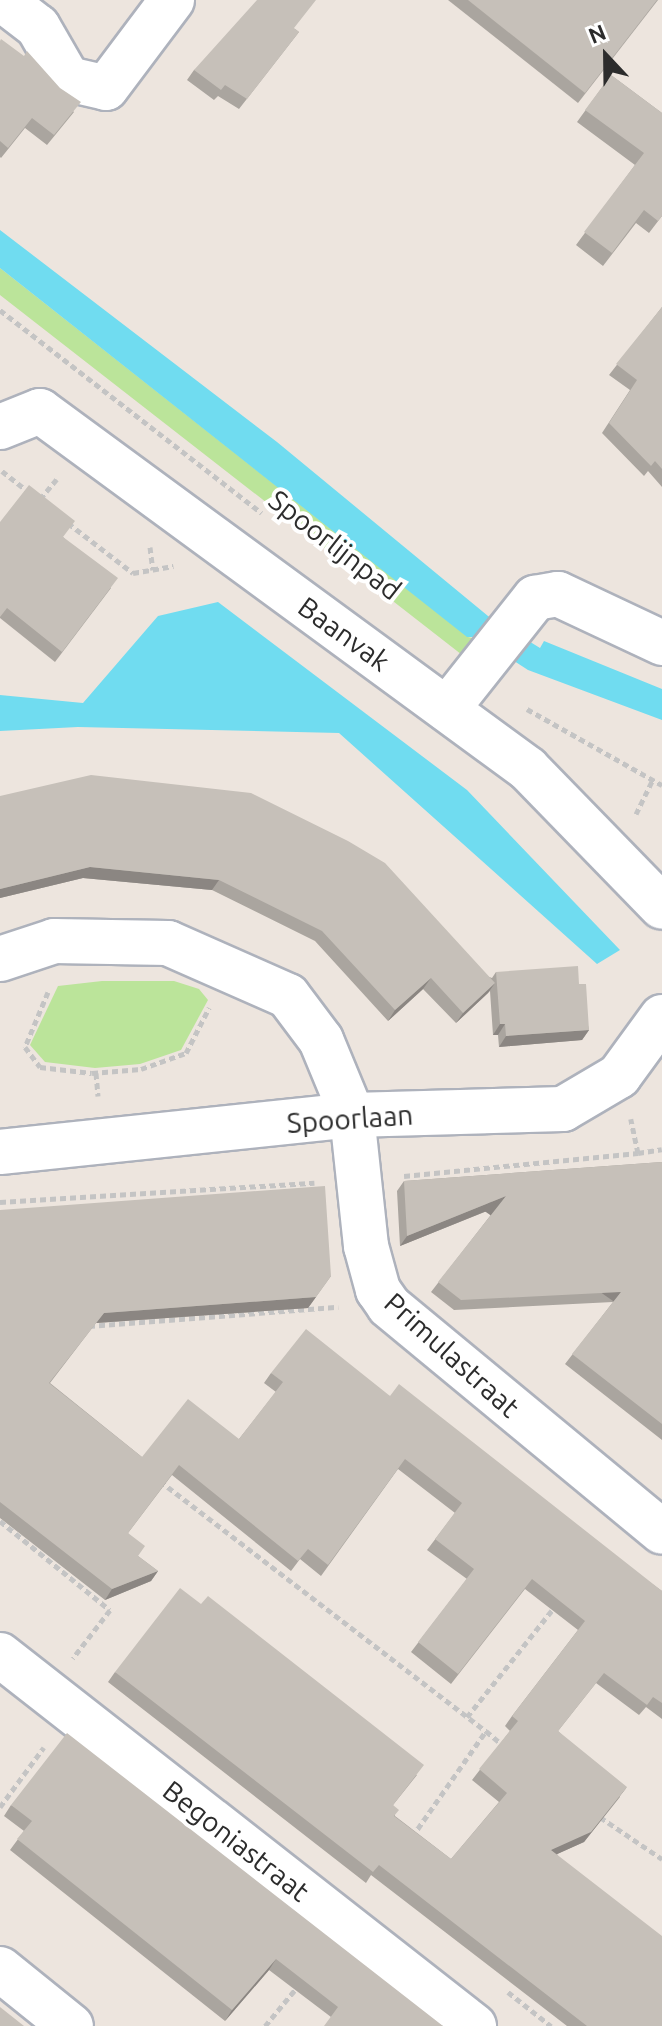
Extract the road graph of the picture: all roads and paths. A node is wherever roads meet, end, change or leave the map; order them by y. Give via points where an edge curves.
1 (3, 0) edge
2 (172, 0) edge
3 (0, 310) edge
4 (0, 427) edge
5 (0, 470) edge
6 (51, 509) edge
7 (63, 518) edge
8 (273, 522) dead end
9 (148, 549) dead end
10 (237, 555) junction
11 (153, 570) junction
12 (662, 643) edge
13 (466, 684) junction
14 (662, 785) edge
15 (662, 907) edge
16 (79, 939) junction
17 (0, 959) edge
18 (215, 997) dead end
19 (662, 1017) edge
20 (352, 1115) junction
21 (662, 1149) edge
22 (0, 1152) edge
23 (638, 1153) dead end
24 (360, 1181) junction
25 (101, 1196) junction
26 (0, 1202) edge
27 (102, 1210) edge
28 (378, 1290) junction
29 (112, 1310) edge
30 (114, 1324) junction
31 (84, 1326) edge
32 (156, 1478) edge
33 (0, 1521) edge
34 (662, 1532) edge
35 (564, 1595) edge
36 (0, 1655) edge
37 (59, 1701) junction
38 (467, 1717) junction
39 (486, 1731) junction
40 (508, 1749) edge
41 (0, 1807) edge
42 (589, 1809) edge
43 (409, 1841) edge
44 (662, 1859) edge
45 (0, 1969) edge
46 (303, 1981) edge
47 (71, 2026) edge
48 (265, 2026) edge
49 (474, 2026) edge

1 - 2 street via 38,27 68,79 106,88
3 - 8 path, Spoorlijnpad
4 - 10 street, Baanvak via 40,411
5 - 6 path
7 - 11 path via 133,573
9 - 11 path
10 - 11 path
10 - 13 street, Baanvak
12 - 13 street via 558,594 535,598
13 - 14 path
13 - 15 street, Baanvak via 528,769
16 - 17 street, Primulastraat via 54,941
16 - 18 path via 42,1003 25,1047 40,1067 92,1073 141,1069 186,1053
16 - 20 street, Primulastraat via 168,943 288,996 321,1040
19 - 20 street, Spoorlaan via 619,1076 563,1109
20 - 22 street, Spoorlaan
20 - 24 street, Primulastraat
21 - 23 path
24 - 25 path
24 - 28 street, Primulastraat via 366,1246
25 - 26 path
25 - 27 path
28 - 30 path via 347,1307
28 - 34 street, Primulastraat via 389,1306
29 - 30 path
30 - 31 path
32 - 38 path
33 - 37 path via 110,1610
35 - 38 path
36 - 37 street, Begoniastraat
37 - 41 path
37 - 49 street, Begoniastraat
38 - 39 path
39 - 40 path
39 - 43 path
42 - 44 path
45 - 47 street
46 - 48 path

